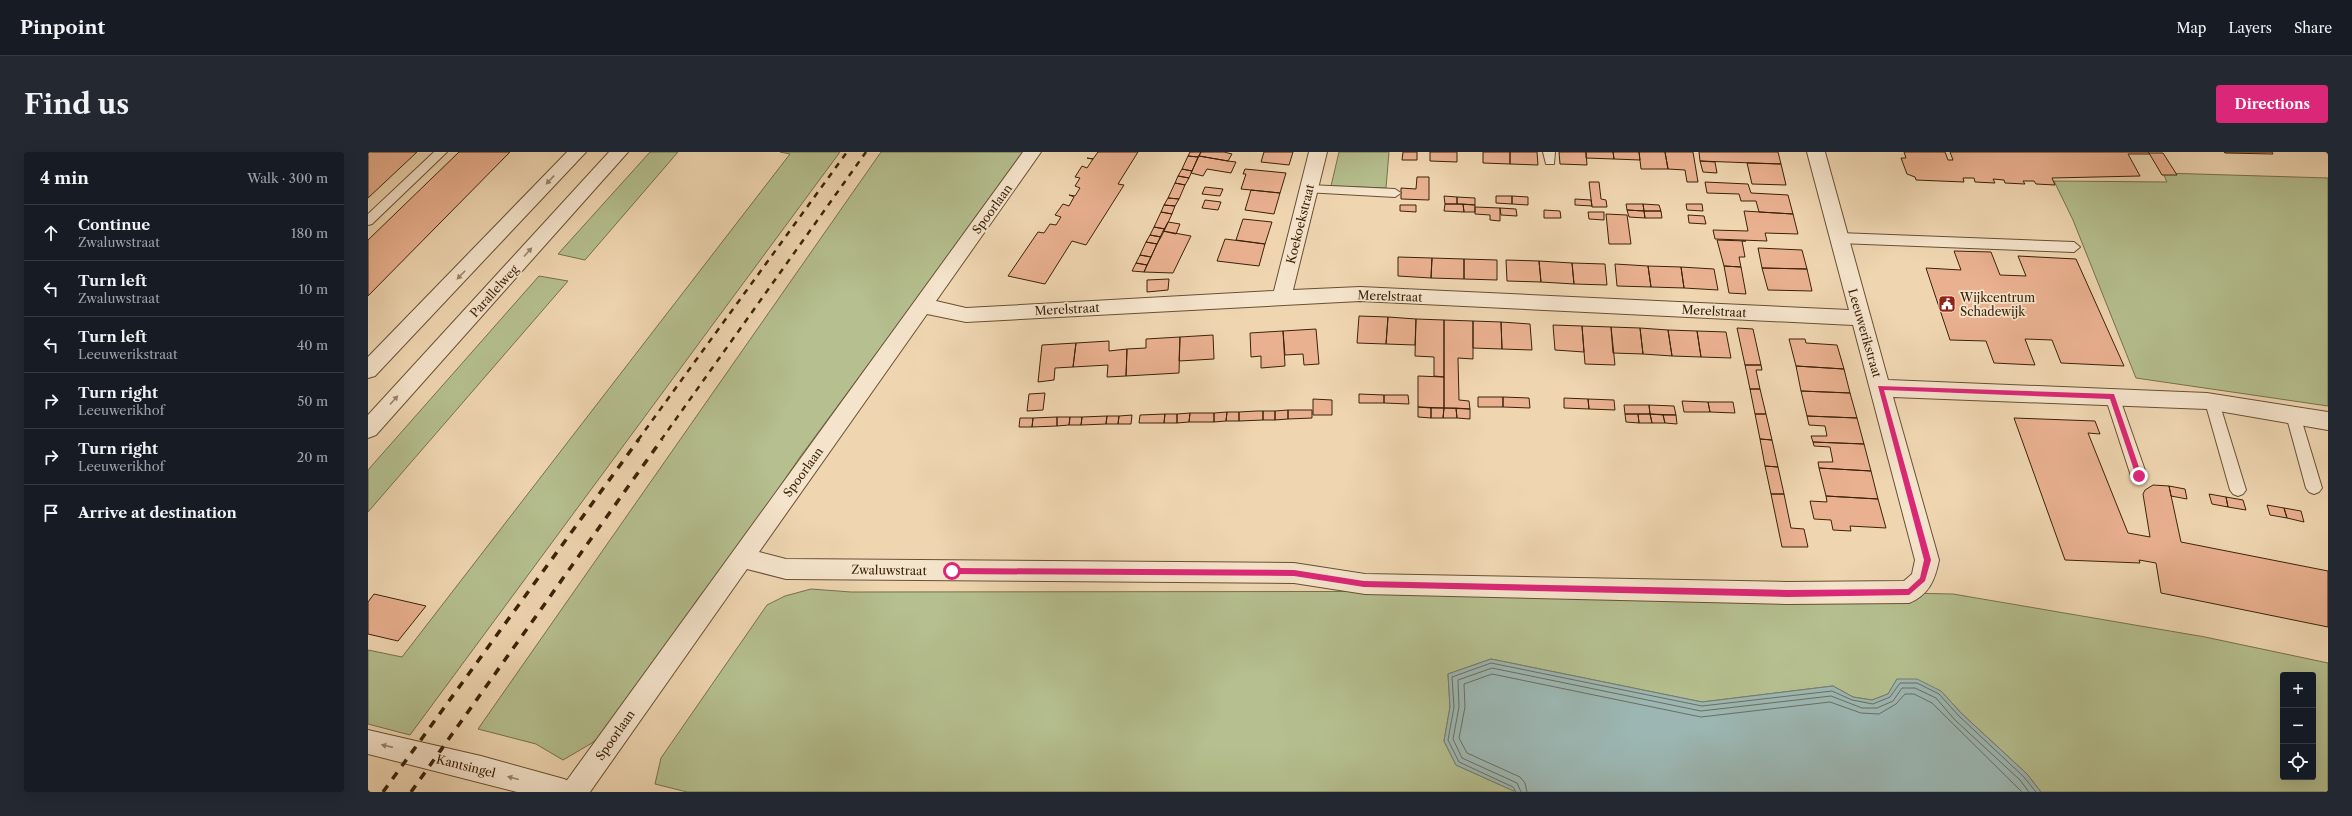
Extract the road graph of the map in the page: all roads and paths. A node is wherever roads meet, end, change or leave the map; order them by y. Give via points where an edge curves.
1 (441, 152) edge
2 (577, 152) edge
3 (619, 152) edge
4 (1032, 152) edge
5 (1318, 152) edge
6 (1816, 152) edge
7 (1308, 189) junction
8 (1395, 193) dead end
9 (368, 221) edge
10 (1839, 238) junction
11 (2074, 247) dead end
12 (1282, 297) junction
13 (922, 306) junction
14 (1860, 318) junction
15 (368, 370) edge
16 (1880, 388) junction
17 (2112, 396) junction
18 (2212, 402) junction
19 (2293, 415) junction
20 (2328, 421) edge
21 (368, 429) edge
22 (2139, 476) dead end
23 (2314, 488) dead end
24 (2238, 490) dead end
25 (742, 557) junction
26 (1927, 560) joint
27 (368, 742) edge
28 (564, 792) edge
29 (574, 792) edge

1 - 9 lane
2 -> 15 street
21 -> 3 street, Parallelweg
4 - 13 street, Spoorlaan
5 - 7 street, Koekoekstraat
6 - 10 street, Leeuwerikstraat
7 - 8 lane
7 - 12 street, Koekoekstraat
10 - 11 lane
10 - 14 street, Leeuwerikstraat
12 - 13 street, Merelstraat via 966,315
12 - 14 street, Merelstraat via 1360,294
13 - 25 street, Spoorlaan
14 - 16 street, Leeuwerikstraat
16 - 17 street
16 - 26 street, Leeuwerikstraat
17 - 18 street
17 - 22 lane
18 - 19 street
18 - 24 lane
19 - 20 street
19 - 23 lane
25 - 26 street, Zwaluwstraat via 786,569 1294,573 1364,584 1787,594 1909,592 1923,579
25 - 29 street, Spoorlaan
28 -> 27 street, Kantsingel

